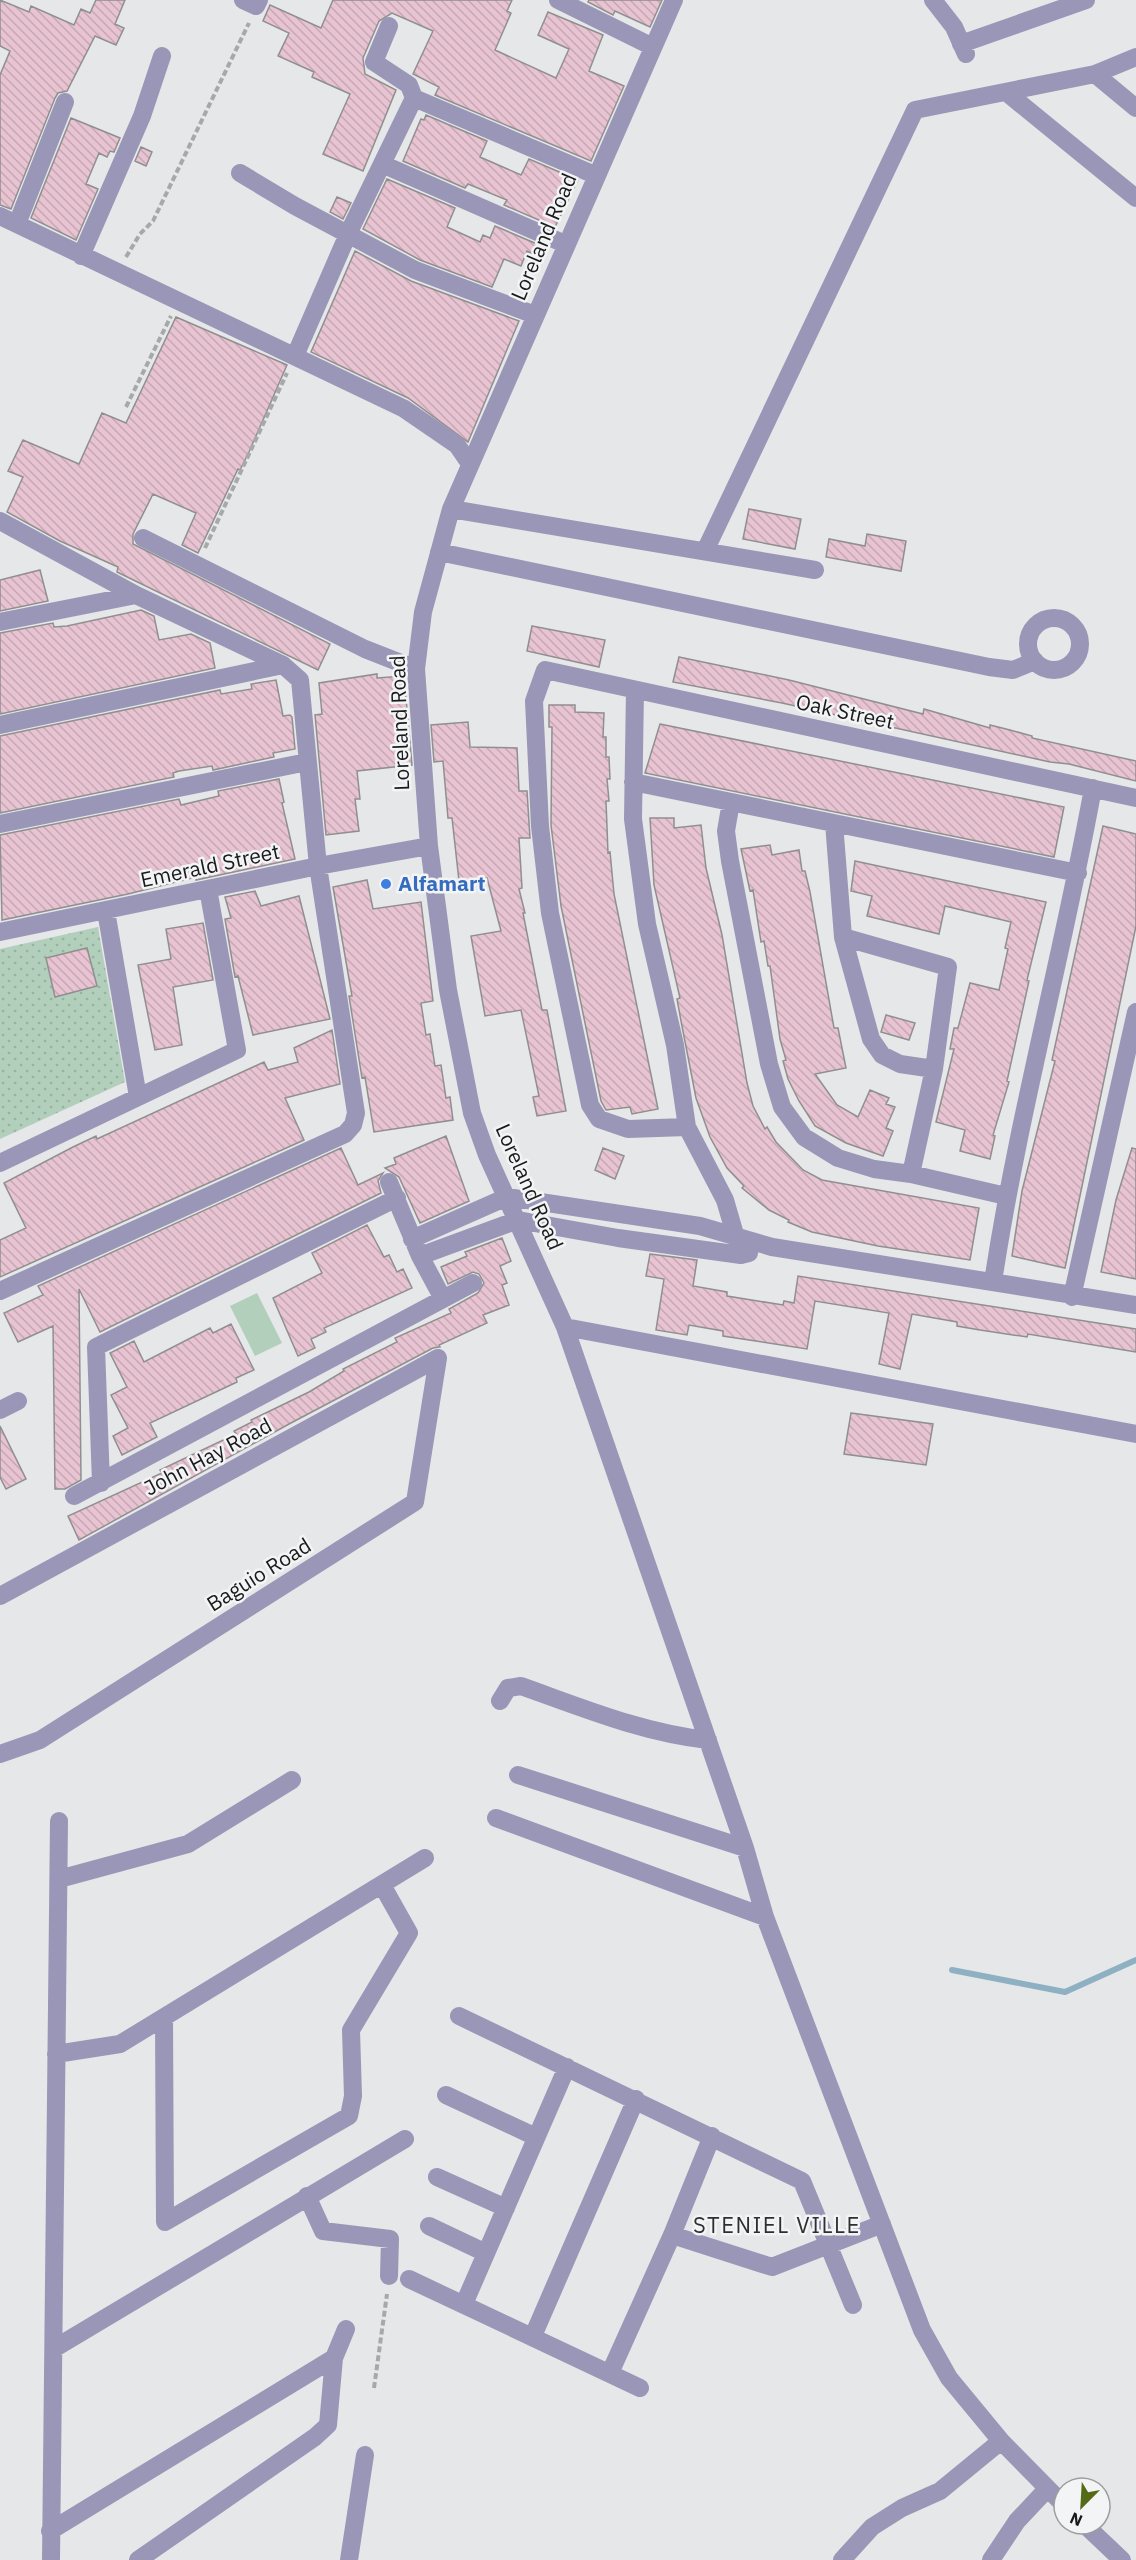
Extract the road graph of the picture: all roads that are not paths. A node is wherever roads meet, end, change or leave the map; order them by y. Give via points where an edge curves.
1 (558, 0) edge
2 (674, 0) edge
3 (933, 0) edge
4 (1086, 0) edge
5 (389, 26) dead end
6 (652, 47) junction
7 (162, 56) dead end
8 (1136, 57) edge
9 (1095, 74) junction
10 (1006, 92) junction
11 (414, 98) junction
12 (66, 102) dead end
13 (1136, 108) edge
14 (382, 164) junction
15 (240, 173) dead end
16 (596, 175) junction
17 (1136, 198) edge
18 (0, 216) edge
19 (17, 224) junction
20 (348, 234) junction
21 (565, 244) junction
22 (81, 256) junction
23 (535, 315) junction
24 (295, 356) junction
25 (470, 464) junction
26 (451, 509) junction
27 (0, 521) edge
28 (142, 538) dead end
29 (705, 551) junction
30 (439, 552) junction
31 (814, 570) dead end
32 (136, 595) junction
33 (0, 622) edge
34 (1035, 661) dead end
35 (283, 665) junction
36 (416, 669) junction
37 (635, 690) junction
38 (0, 725) edge
39 (307, 762) junction
40 (633, 782) junction
41 (1093, 788) junction
42 (1136, 798) edge
43 (731, 802) junction
44 (834, 823) junction
45 (0, 824) edge
46 (429, 846) junction
47 (318, 866) junction
48 (1078, 873) junction
49 (208, 889) junction
50 (106, 911) junction
51 (0, 932) edge
52 (843, 937) junction
53 (1136, 1012) edge
54 (934, 1069) junction
55 (138, 1097) junction
56 (687, 1127) junction
57 (0, 1162) edge
58 (911, 1174) junction
59 (1006, 1196) junction
60 (507, 1197) junction
61 (518, 1220) junction
62 (736, 1237) junction
63 (412, 1239) junction
64 (772, 1247) junction
65 (741, 1255) junction
66 (420, 1256) junction
67 (473, 1282) dead end
68 (993, 1282) junction
69 (0, 1291) edge
70 (442, 1297) junction
71 (1072, 1297) junction
72 (1136, 1305) edge
73 (565, 1327) junction
74 (438, 1358) joint
75 (18, 1401) dead end
76 (0, 1410) edge
77 (1136, 1434) edge
78 (101, 1483) junction
79 (74, 1496) dead end
80 (0, 1596) edge
81 (500, 1701) dead end
82 (708, 1740) junction
83 (0, 1754) edge
84 (518, 1775) dead end
85 (292, 1780) dead end
86 (496, 1818) dead end
87 (60, 1821) dead end
88 (745, 1848) junction
89 (426, 1858) dead end
90 (59, 1879) junction
91 (382, 1885) junction
92 (765, 1917) junction
93 (459, 2016) dead end
94 (164, 2017) junction
95 (56, 2054) junction
96 (567, 2067) junction
97 (446, 2095) dead end
98 (636, 2099) junction
99 (712, 2136) junction
100 (536, 2137) junction
101 (405, 2139) dead end
102 (436, 2177) dead end
103 (307, 2196) junction
104 (506, 2208) junction
105 (882, 2224) junction
106 (429, 2226) dead end
107 (672, 2235) junction
108 (829, 2244) junction
109 (486, 2253) junction
110 (390, 2276) road end
111 (409, 2279) dead end
112 (464, 2304) junction
113 (853, 2305) dead end
114 (346, 2329) dead end
115 (533, 2337) junction
116 (55, 2348) junction
117 (334, 2358) junction
118 (610, 2373) junction
119 (640, 2388) dead end
120 (1001, 2441) junction
121 (365, 2455) dead end
122 (1047, 2489) junction
123 (1052, 2494) edge
124 (51, 2531) junction
125 (1097, 2536) edge
126 (51, 2560) edge
127 (138, 2560) edge
128 (349, 2560) edge
129 (842, 2560) edge
130 (991, 2560) edge
131 (1122, 2560) edge

1 - 6 street
2 - 6 street, Loreland Road
3 - 4 street via 954,27 963,49
5 - 11 street via 374,62 409,85
6 - 16 street, Loreland Road
7 - 22 street via 142,116
8 - 9 street
9 - 10 street
9 - 13 street
10 - 17 street
10 - 29 street via 915,110
11 - 14 street
11 - 16 street
12 - 19 street
14 - 20 street
14 - 21 street
15 - 20 street
16 - 21 street, Loreland Road
18 - 19 street
19 - 22 street
20 - 23 street via 415,270
20 - 24 street
21 - 23 street, Loreland Road
22 - 24 street
23 - 25 street, Loreland Road
24 - 25 street via 403,408 458,445
25 - 26 street, Loreland Road
26 - 29 street
26 - 30 street, Loreland Road
27 - 32 street
28 - 36 street via 365,648
29 - 31 street
30 - 34 street via 989,667 1013,670
30 - 36 street, Loreland Road via 423,612
32 - 33 street
32 - 35 street
35 - 38 street
35 - 39 street via 300,680
36 - 46 street, Loreland Road
37 - 40 street
37 - 41 street, Oak Street
37 - 56 street, Oak Street via 545,670 534,701 540,826 550,913 590,1105 599,1119 628,1129
39 - 45 street
39 - 47 street
40 - 43 street
40 - 56 street via 633,819 647,924 675,1046
41 - 42 street, Oak Street
41 - 48 street
43 - 44 street
43 - 58 street via 726,831 730,861 769,1064 782,1107 804,1137 838,1158 874,1169
44 - 48 street
44 - 52 street
46 - 47 street, Emerald Street
46 - 60 street, Loreland Road via 448,990 472,1113
47 - 49 street, Emerald Street
47 - 69 street via 356,1113 353,1125 345,1134
48 - 59 street
49 - 50 street, Emerald Street
49 - 55 street via 237,1050
50 - 51 street, Emerald Street
50 - 55 street
52 - 54 street via 871,1039 882,1055 900,1064
52 - 54 street via 948,967
53 - 71 street
54 - 58 street
55 - 57 street
56 - 62 street via 725,1200
58 - 59 street
59 - 68 street
60 - 61 street, Loreland Road
60 - 62 street via 700,1226
60 - 63 street
61 - 65 street
61 - 66 street
61 - 73 street, Loreland Road
62 - 64 street
62 - 65 street
63 - 66 street
63 - 78 street via 393,1190 96,1347
64 - 65 street
64 - 68 street
66 - 70 street
67 - 70 street
68 - 71 street
70 - 78 street
71 - 72 street
73 - 77 street
73 - 82 street, Loreland Road
74 - 80 street, John Hay Road
74 - 83 street, Baguio Road via 415,1502 40,1740
75 - 76 street
78 - 79 street
81 - 82 street via 508,1688 521,1686 634,1726
82 - 88 street, Loreland Road
84 - 88 street
85 - 90 street via 188,1844
86 - 92 street
87 - 90 street
88 - 92 street, Loreland Road
89 - 91 street
90 - 95 street
91 - 94 street
91 - 94 street via 409,1933 351,2030 353,2096 349,2116 165,2222
92 - 105 street, Loreland Road
93 - 96 street
94 - 95 street via 120,2044
95 - 116 street
96 - 98 street
96 - 100 street
97 - 100 street
98 - 99 street
98 - 115 street
99 - 107 street
99 - 108 street via 802,2181
100 - 104 street
101 - 103 street
102 - 104 street
103 - 110 street via 323,2231 390,2239
103 - 116 street
104 - 109 street
105 - 108 street
105 - 120 street, Loreland Road via 922,2330 949,2378
106 - 109 street
107 - 108 street via 772,2266
107 - 118 street
108 - 113 street
109 - 112 street
111 - 112 street
112 - 115 street
114 - 117 street
115 - 118 street
116 - 124 street
117 - 124 street
117 - 127 street via 328,2425
118 - 119 street
120 - 122 street, Loreland Road
120 - 129 street via 940,2491 872,2527
121 - 128 street
122 - 123 street, Loreland Road
122 - 130 street via 1017,2521
124 - 126 street
125 - 131 street

